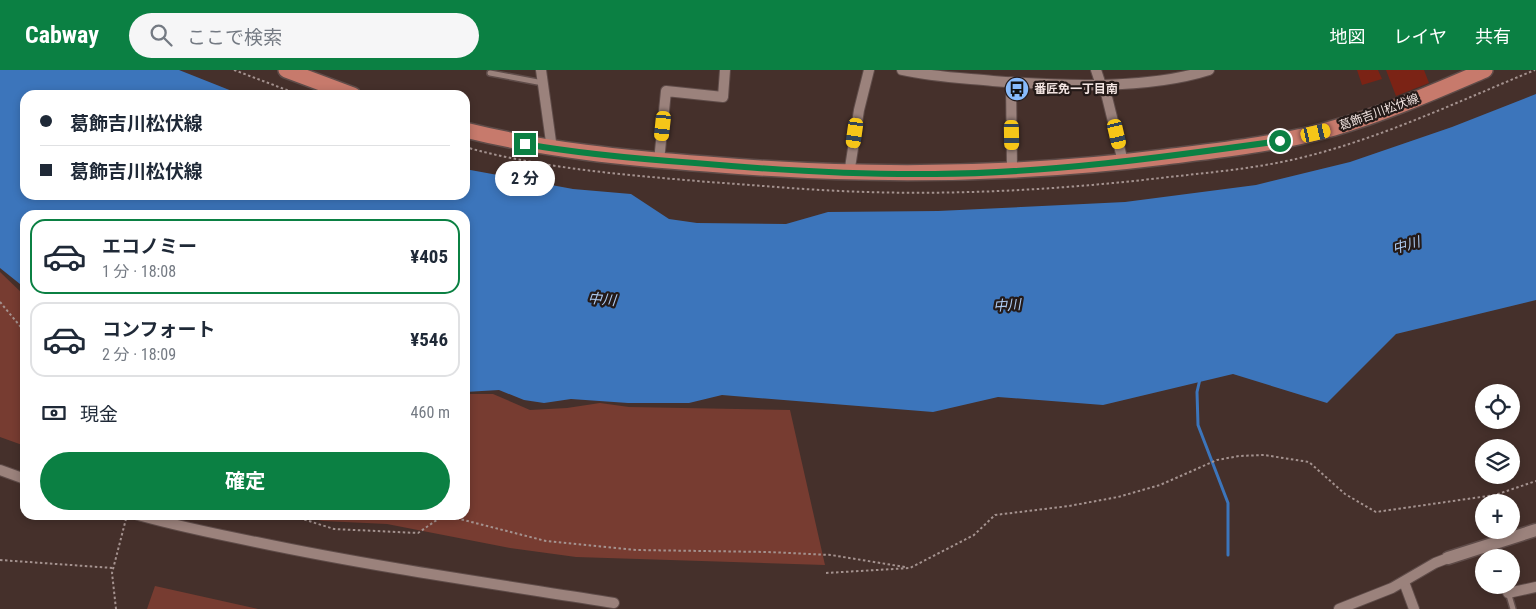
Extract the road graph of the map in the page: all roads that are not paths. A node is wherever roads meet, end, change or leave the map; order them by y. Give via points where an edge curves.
1 (286, 70) edge
2 (541, 70) edge
3 (725, 70) edge
4 (870, 70) edge
5 (902, 70) edge
6 (1096, 70) edge
7 (1209, 70) edge
8 (1485, 70) edge
9 (490, 73) dead end
10 (958, 74) edge
11 (991, 75) edge
12 (1011, 82) junction
13 (543, 83) junction
14 (1103, 85) junction
15 (340, 90) edge
16 (470, 131) edge
17 (552, 149) junction
18 (659, 160) junction
19 (1123, 162) junction
20 (1012, 170) junction
21 (849, 174) junction
22 (0, 470) edge
23 (20, 476) edge
24 (157, 520) edge
25 (1536, 530) edge
26 (1493, 544) junction
27 (1494, 549) edge
28 (1448, 558) joint
29 (1404, 582) junction
30 (1536, 587) edge
31 (1520, 588) edge
32 (1508, 594) edge
33 (614, 603) dead end
34 (1411, 608) edge
35 (1339, 609) edge
36 (1513, 609) edge

1 - 15 main road
2 - 13 street
3 - 18 street via 723,97 666,91
4 - 21 street via 859,110
5 - 10 street via 938,78
6 - 14 street
7 - 14 street via 1164,80
8 - 19 main road, 葛飾吉川松伏線 via 1334,128 1280,141
9 - 13 lane
10 - 11 street
11 - 12 street
12 - 14 street
12 - 20 street
13 - 17 street
14 - 19 street
16 - 17 main road, 葛飾吉川松伏線
17 - 18 main road, 葛飾吉川松伏線
18 - 21 main road, 葛飾吉川松伏線
19 - 20 main road, 葛飾吉川松伏線
20 - 21 main road, 葛飾吉川松伏線
22 - 23 street
24 - 33 street via 303,552
25 - 26 street
26 - 27 lane
26 - 28 street
28 - 29 street
29 - 34 street
29 - 35 street
30 - 31 street
32 - 36 lane

